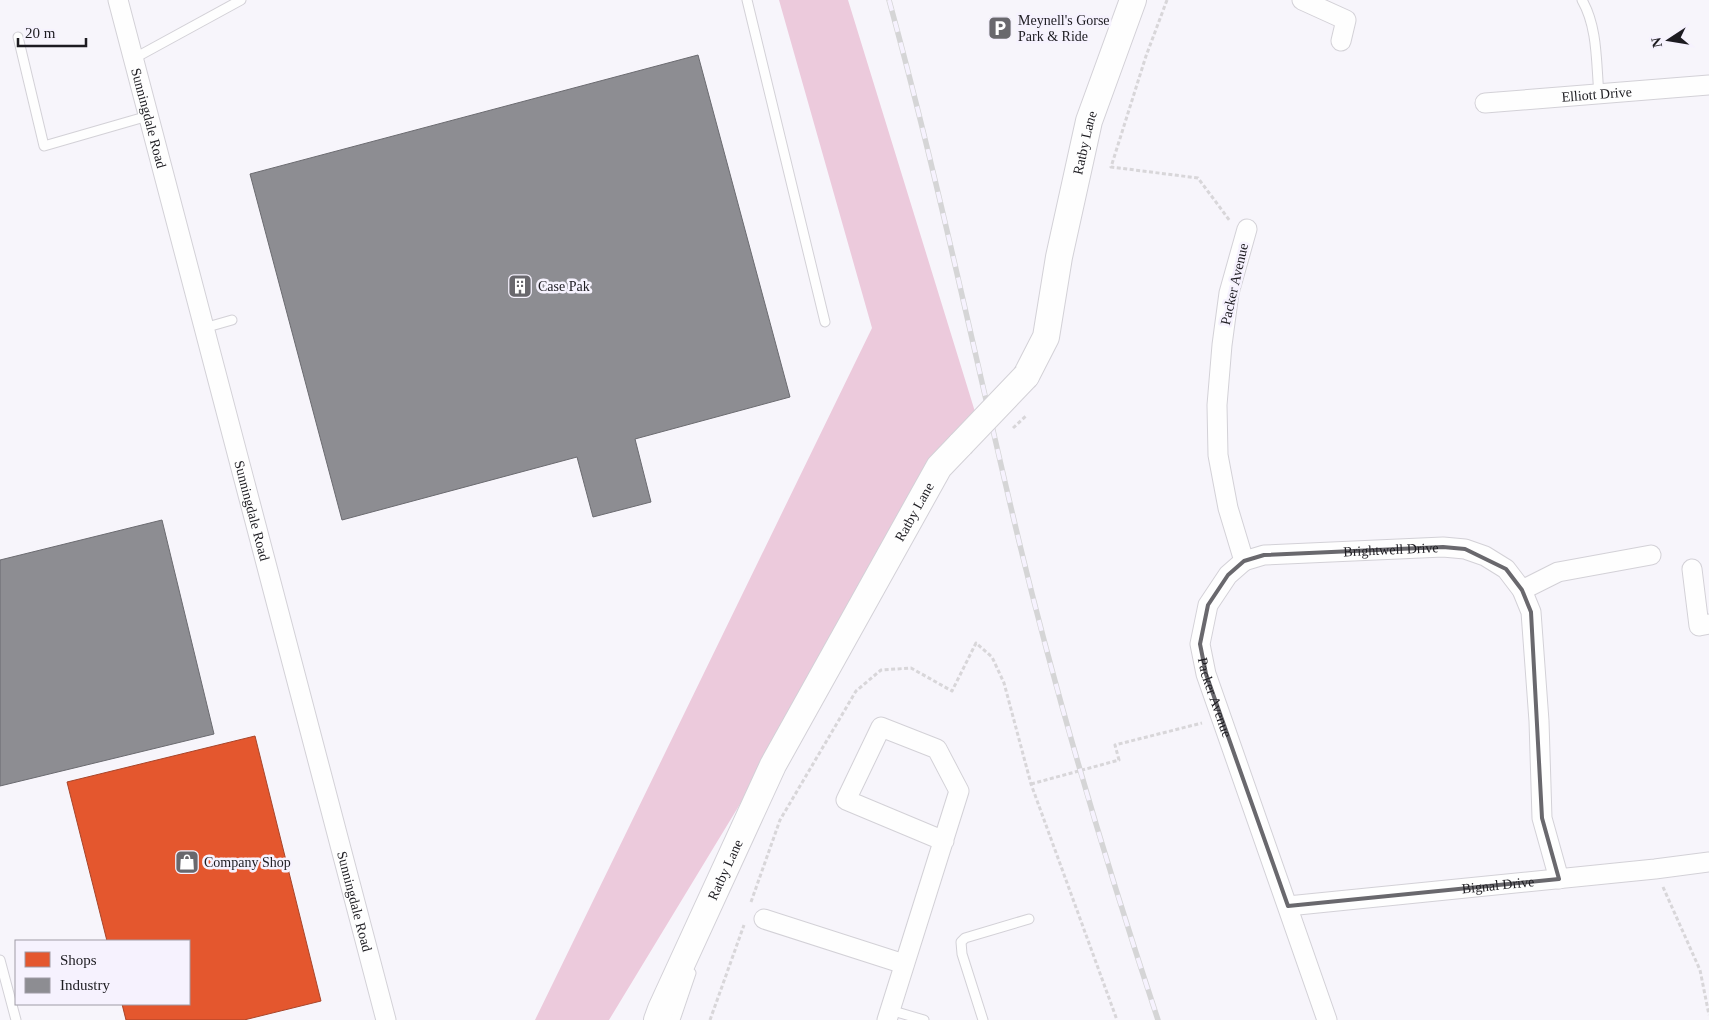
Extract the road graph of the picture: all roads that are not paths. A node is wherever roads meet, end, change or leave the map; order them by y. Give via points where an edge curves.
1 (118, 0) edge
2 (242, 0) edge
3 (747, 0) edge
4 (1133, 0) edge
5 (1302, 0) edge
6 (1582, 0) edge
7 (18, 37) dead end
8 (1341, 41) dead end
9 (132, 59) junction
10 (1709, 84) edge
11 (1599, 94) junction
12 (1485, 104) dead end
13 (148, 116) junction
14 (1247, 229) road end
15 (232, 320) dead end
16 (824, 322) dead end
17 (204, 328) junction
18 (1652, 555) dead end
19 (1244, 561) junction
20 (1692, 569) dead end
21 (1522, 590) junction
22 (1709, 624) edge
23 (944, 841) junction
24 (1709, 862) edge
25 (723, 873) junction
26 (1559, 879) junction
27 (1288, 906) junction
28 (1029, 918) dead end
29 (764, 919) dead end
30 (701, 945) dead end
31 (0, 960) edge
32 (694, 962) dead end
33 (904, 964) junction
34 (888, 1015) edge
35 (16, 1020) edge
36 (386, 1020) edge
37 (657, 1020) edge
38 (675, 1020) edge
39 (924, 1020) edge
40 (983, 1020) edge
41 (1328, 1020) edge

1 - 9 street, Sunningdale Road
2 - 9 lane
3 - 16 lane
4 - 25 main road, Ratby Lane, bridge via 1090,121 1059,257 1046,337 1026,376 939,467 778,757
5 - 8 street via 1346,20
6 - 11 lane via 1593,31
7 - 13 lane via 44,146
9 - 13 street, Sunningdale Road
10 - 11 street, Elliott Drive
11 - 12 street, Elliott Drive
13 - 17 street, Sunningdale Road
14 - 19 street, Packer Avenue via 1229,293 1217,405 1218,455 1228,508
15 - 17 lane
17 - 36 street, Sunningdale Road
18 - 21 street via 1558,572
19 - 21 street, Brightwell Drive via 1264,555 1443,547 1465,549 1506,569
19 - 27 street, Packer Avenue via 1228,575 1208,605 1200,644 1206,674
20 - 22 street via 1698,626
21 - 26 street, Brightwell Drive via 1531,612 1542,818
23 - 23 street via 846,800 881,727 937,750 959,791
23 - 33 street
24 - 26 street, Bignal Drive
25 - 30 lane
25 - 37 main road, Ratby Lane
26 - 27 street, Bignal Drive
27 - 41 street, Packer Avenue
28 - 40 lane via 965,938 962,942 962,954
29 - 33 street
31 - 35 lane
32 - 38 lane
33 - 34 street
34 - 39 lane

